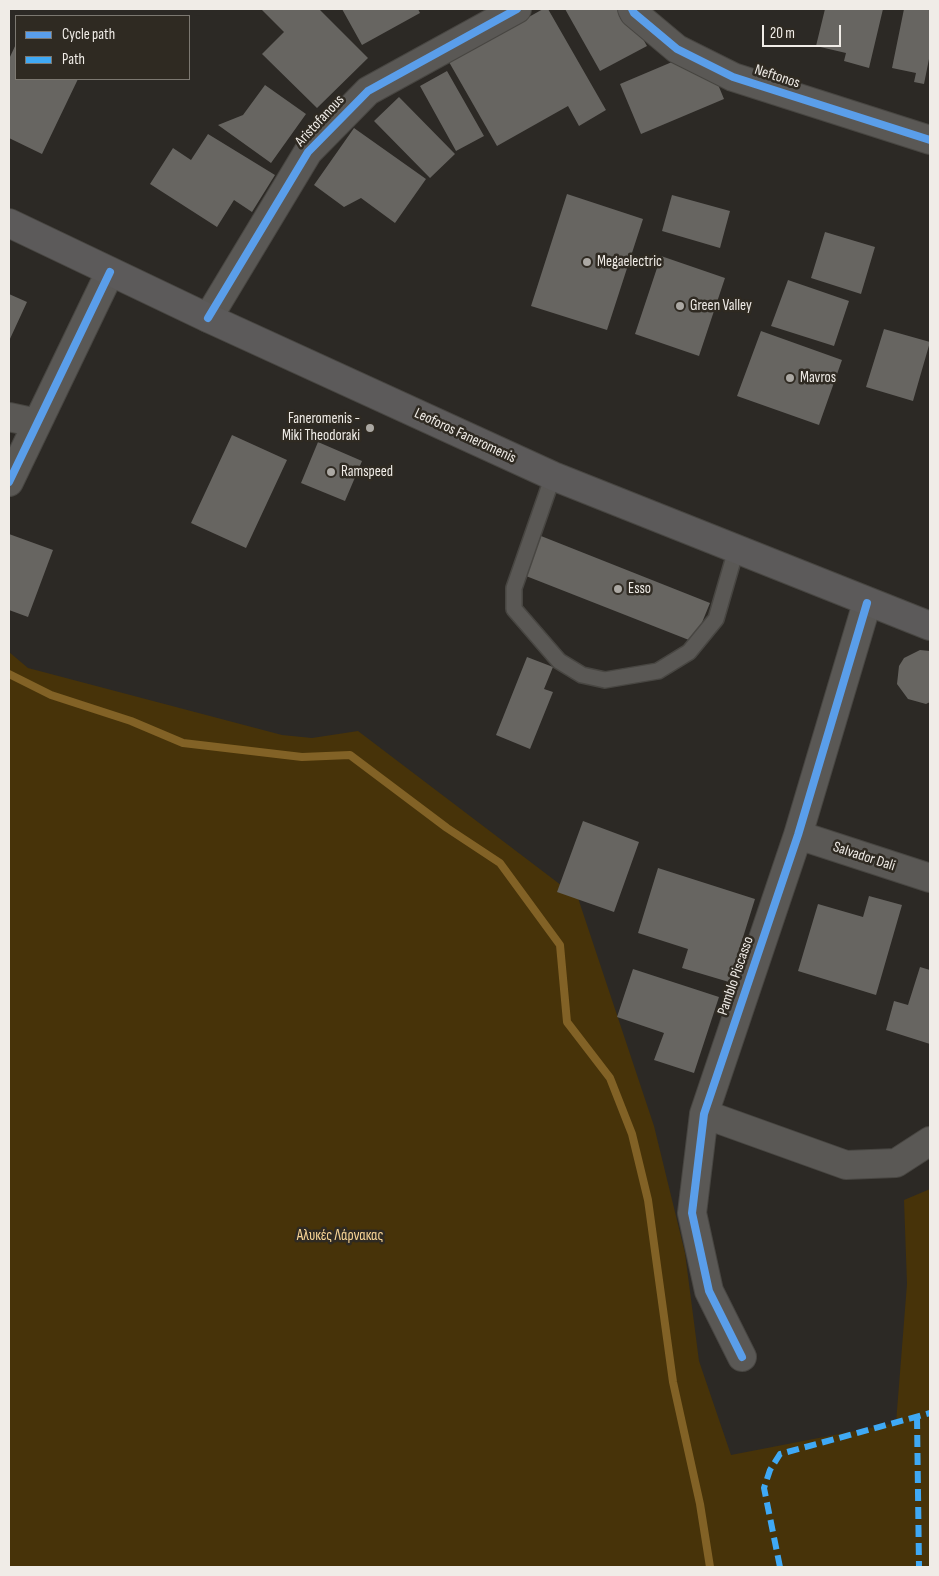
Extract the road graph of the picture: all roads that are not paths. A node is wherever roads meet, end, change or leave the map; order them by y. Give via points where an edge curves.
1 (516, 9) edge
2 (632, 9) edge
3 (930, 140) edge
4 (9, 223) edge
5 (110, 272) junction
6 (208, 318) junction
7 (9, 417) edge
8 (38, 423) junction
9 (553, 476) junction
10 (9, 482) edge
11 (736, 550) junction
12 (867, 603) junction
13 (930, 626) edge
14 (798, 835) junction
15 (930, 878) edge
16 (704, 1114) junction
17 (930, 1141) edge
18 (742, 1357) dead end

1 - 6 street, Aristofanous via 368,91 308,152
2 - 3 street, Neftonos via 677,49 733,77
4 - 5 main road, Leoforos Faneromenis
5 - 6 main road, Leoforos Faneromenis
5 - 8 street
6 - 9 main road, Leoforos Faneromenis
7 - 8 street
8 - 10 street
9 - 11 main road, Leoforos Faneromenis
9 - 11 lane via 514,588 514,609 560,661 582,675 605,680 658,671 689,652 716,619
11 - 12 main road, Leoforos Faneromenis
12 - 13 main road, Leoforos Faneromenis
12 - 14 street, Pamblo Piscasso
14 - 15 street, Salvador Dali
14 - 16 street, Pamblo Piscasso
16 - 17 street via 846,1165 896,1163
16 - 18 street, Pamblo Piscasso via 692,1213 709,1291

